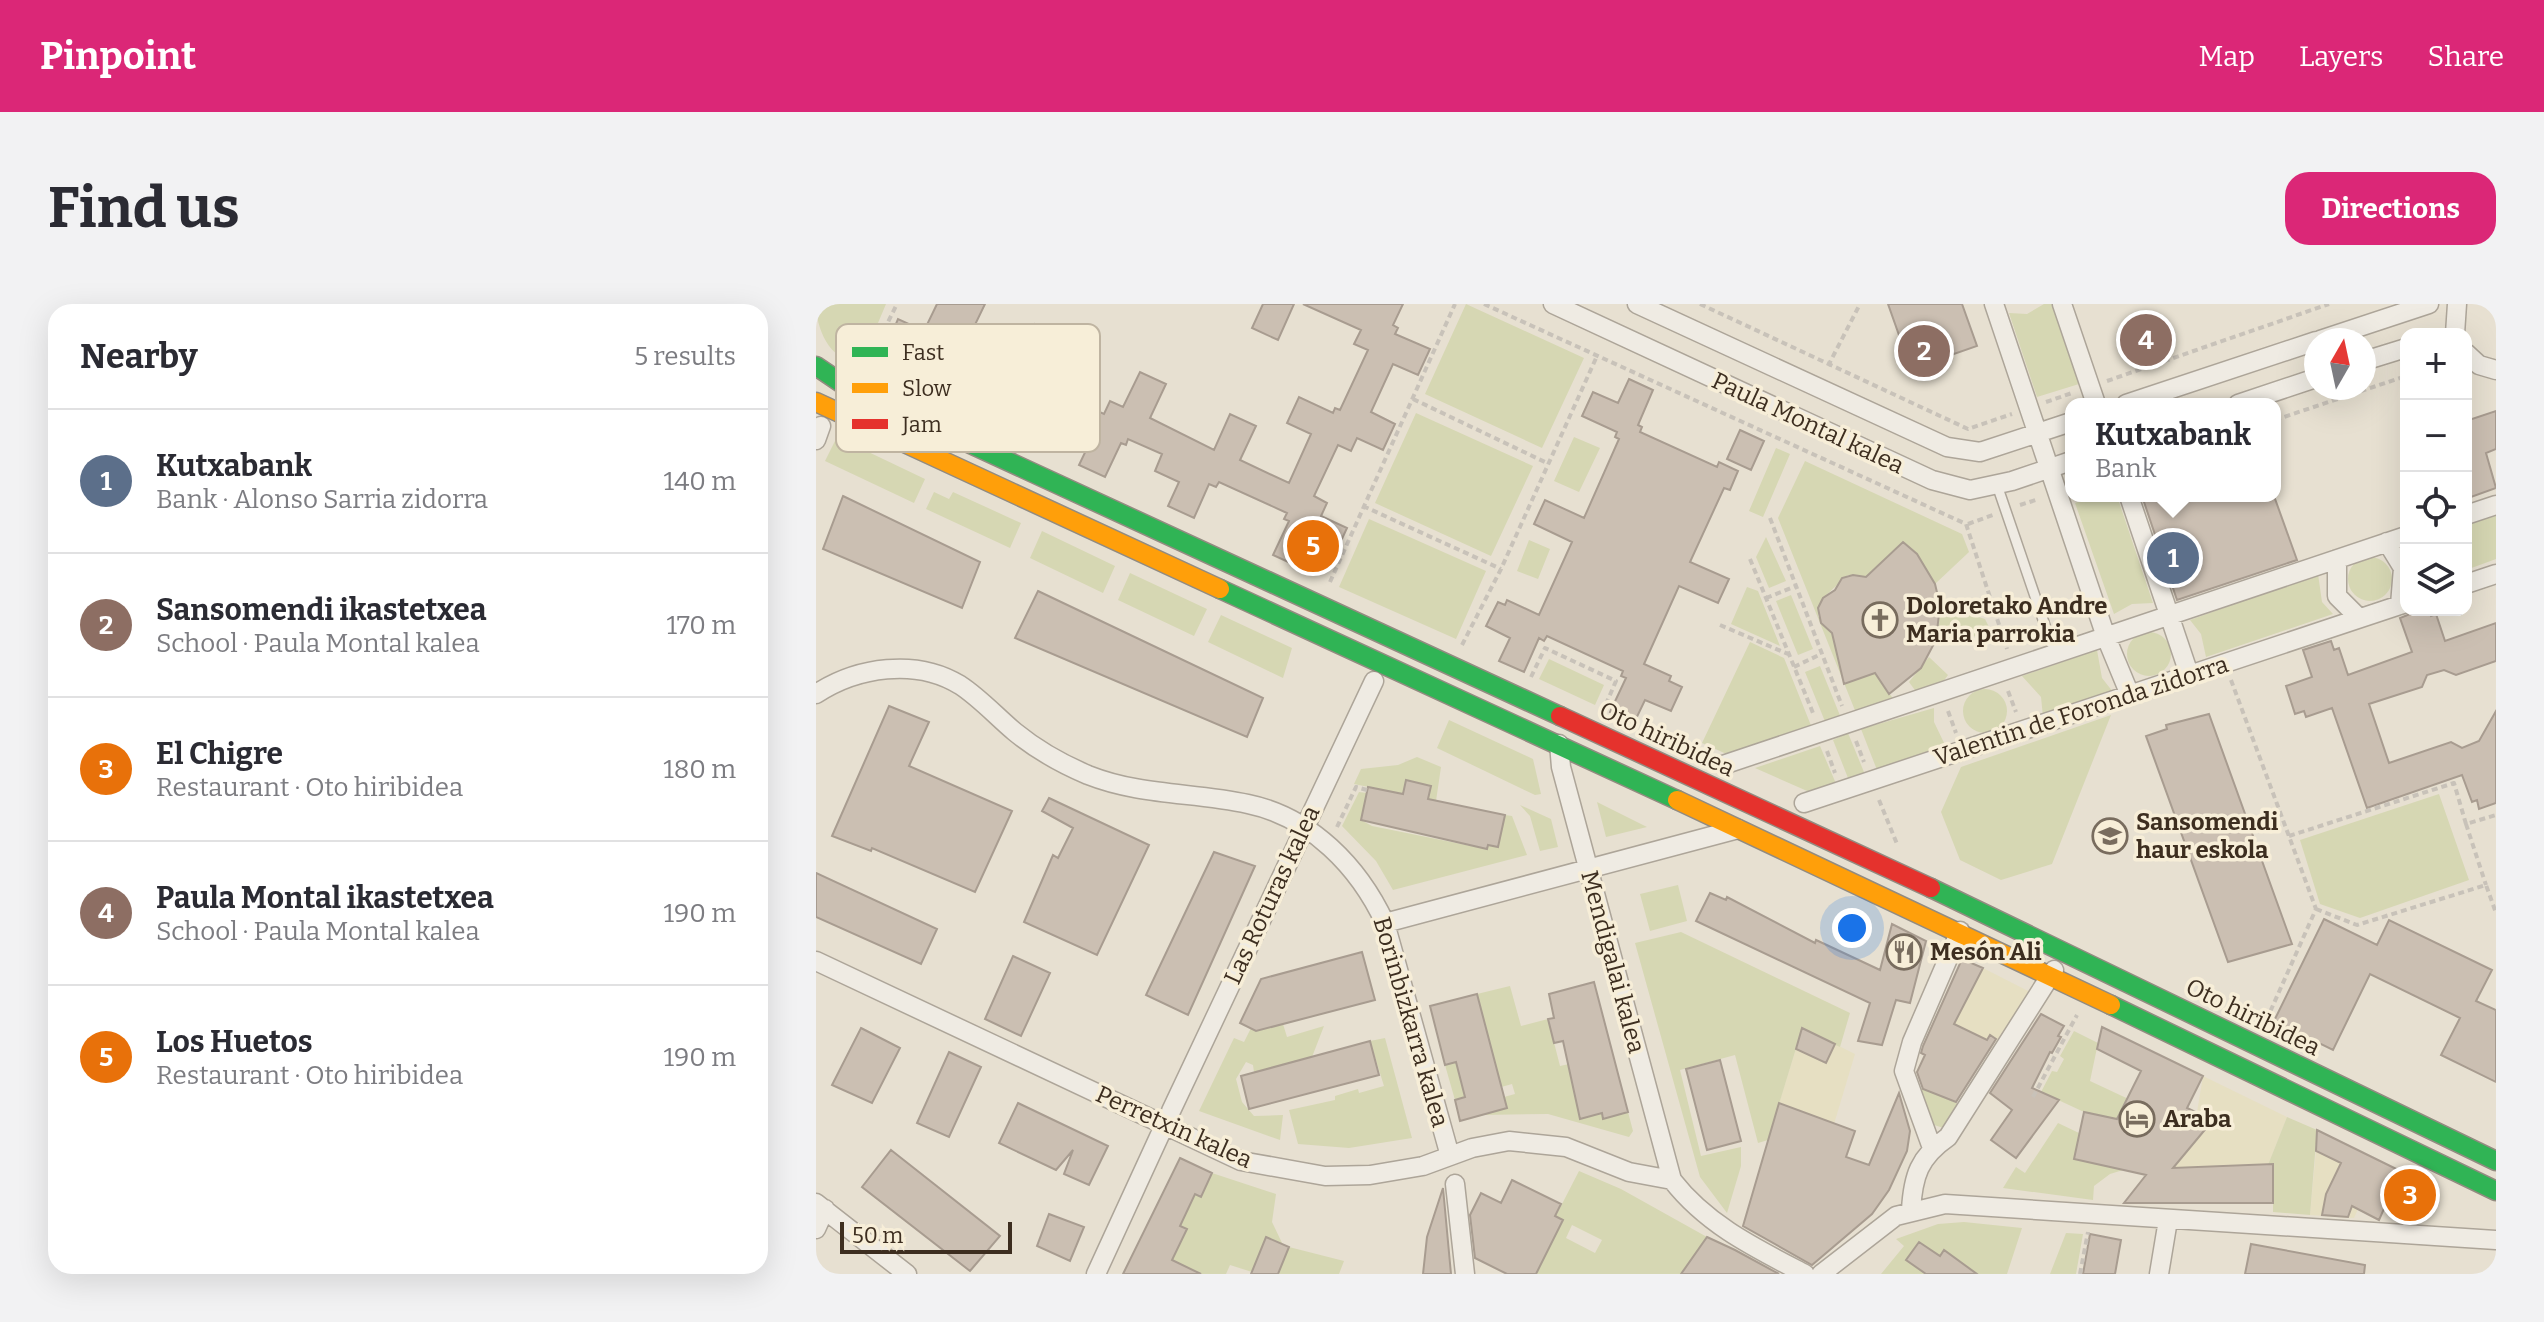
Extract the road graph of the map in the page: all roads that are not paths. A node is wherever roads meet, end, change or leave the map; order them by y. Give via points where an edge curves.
1 (1553, 304) edge
2 (1637, 304) edge
3 (1994, 304) edge
4 (2062, 304) edge
5 (2429, 304) edge
6 (2457, 304) edge
7 (2357, 328) edge
8 (2455, 328) edge
9 (2304, 346) edge
10 (2400, 350) edge
11 (2376, 357) edge
12 (2472, 359) edge
13 (816, 366) edge
14 (2496, 370) edge
15 (836, 380) edge
16 (2304, 382) edge
17 (2094, 398) edge
18 (2144, 398) edge
19 (2256, 398) edge
20 (816, 402) edge
21 (836, 411) edge
22 (2065, 424) edge
23 (2038, 433) junction
24 (925, 452) edge
25 (987, 452) edge
26 (2065, 463) edge
27 (2050, 469) junction
28 (1997, 485) junction
29 (2131, 502) edge
30 (2496, 505) edge
31 (2472, 513) edge
32 (2400, 538) edge
33 (2387, 542) junction
34 (2337, 559) junction
35 (2400, 563) edge
36 (2496, 574) edge
37 (2472, 582) edge
38 (2400, 605) edge
39 (2168, 616) junction
40 (2359, 618) junction
41 (2106, 637) junction
42 (2051, 643) dead end
43 (2189, 674) junction
44 (1374, 681) dead end
45 (816, 694) edge
46 (2130, 695) junction
47 (1559, 744) junction
48 (1723, 765) dead end
49 (1804, 803) dead end
50 (1303, 826) junction
51 (1741, 828) junction
52 (1588, 870) junction
53 (1385, 923) junction
54 (1960, 931) junction
55 (2065, 952) junction
56 (816, 961) edge
57 (2051, 975) junction
58 (1168, 1118) junction
59 (1932, 1148) junction
60 (1450, 1156) junction
61 (2496, 1161) edge
62 (1672, 1180) junction
63 (1455, 1184) dead end
64 (2496, 1191) edge
65 (820, 1206) edge
66 (1911, 1210) junction
67 (2168, 1220) junction
68 (816, 1229) edge
69 (2496, 1240) edge
70 (907, 1274) edge
71 (1096, 1274) edge
72 (1465, 1274) edge
73 (1805, 1274) edge
74 (1821, 1274) edge
75 (2159, 1274) edge

1 - 28 street, Paula Montal kalea via 1932,480 1970,490
2 - 23 street, Paula Montal kalea via 1947,447 1980,452
3 - 23 street
4 - 17 street
5 - 7 street
6 - 8 street
9 - 18 street
10 - 11 street
12 - 14 street
13 - 15 main road, Oto hiribidea
16 - 19 street
20 - 21 main road, Oto hiribidea
22 - 23 street, Paula Montal kalea
23 - 27 street
24 - 47 main road, Oto hiribidea
25 - 55 main road, Oto hiribidea
26 - 27 street, Paula Montal kalea
27 - 28 street, Paula Montal kalea
27 - 41 street
28 - 42 lane
29 - 39 street
30 - 31 street
32 - 33 street
33 - 34 street
33 - 35 street, Valentin de Foronda zidorra
34 - 39 street
34 - 40 street via 2337,596
36 - 37 street
38 - 40 street, Valentin de Foronda zidorra
39 - 41 street
39 - 43 street
40 - 43 street, Valentin de Foronda zidorra
41 - 46 street
41 - 48 street
43 - 46 street, Valentin de Foronda zidorra
44 - 50 street, Las Roturas kalea
45 - 50 street, Borinbizkarra kalea via 876,670 927,672 959,684 1039,749 1087,774 1142,791 1249,804
46 - 49 street, Valentin de Foronda zidorra
47 - 51 main road, Oto hiribidea
47 - 52 street, Mendigalai kalea
50 - 53 street, Borinbizkarra kalea via 1348,865 1372,895
50 - 58 street, Las Roturas kalea
51 - 52 street
51 - 54 main road, Oto hiribidea
52 - 53 street
52 - 62 street, Mendigalai kalea
53 - 60 street, Borinbizkarra kalea
54 - 57 main road, Oto hiribidea
54 - 59 street via 1904,1071
55 - 57 street
55 - 61 main road, Oto hiribidea
56 - 58 street, Perretxin kalea
57 - 59 street via 1948,1137
57 - 64 main road, Oto hiribidea
58 - 60 street, Perretxin kalea via 1241,1161 1325,1176 1370,1175
58 - 71 street, Las Roturas kalea
59 - 66 street via 1913,1180
60 - 62 street, Perretxin kalea via 1509,1141 1536,1143 1566,1147 1652,1179
62 - 73 street via 1693,1207 1729,1233
63 - 72 street
65 - 68 street
65 - 70 street
66 - 67 street via 1963,1203
66 - 74 street via 1882,1225
67 - 69 street
67 - 75 street

